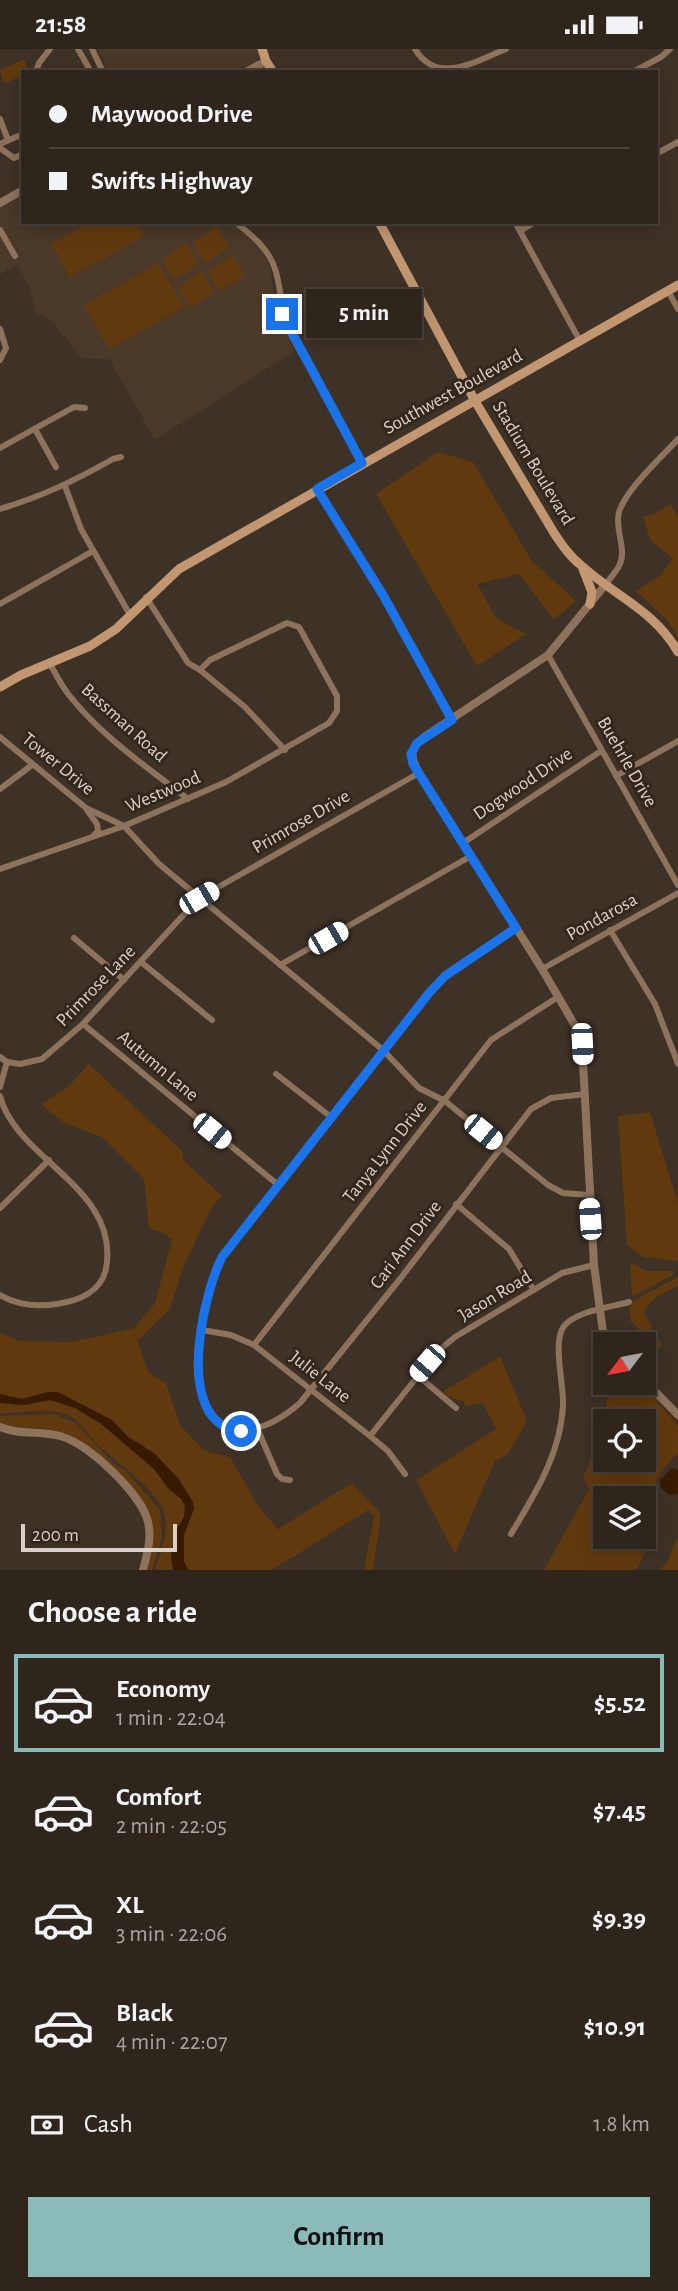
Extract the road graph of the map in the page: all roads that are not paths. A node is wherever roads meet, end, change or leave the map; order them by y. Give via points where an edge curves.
1 (50, 49) edge
2 (78, 49) edge
3 (92, 49) edge
4 (262, 49) edge
5 (415, 49) edge
6 (506, 49) edge
7 (670, 49) edge
8 (265, 61) junction
9 (37, 70) edge
10 (91, 70) edge
11 (102, 70) edge
12 (249, 70) edge
13 (272, 70) edge
14 (637, 70) edge
15 (0, 119) edge
16 (21, 135) edge
17 (8, 140) junction
18 (678, 142) edge
19 (0, 146) edge
20 (658, 153) edge
21 (21, 155) edge
22 (21, 191) edge
23 (0, 203) edge
24 (237, 224) edge
25 (380, 224) edge
26 (516, 224) edge
27 (532, 224) edge
28 (0, 230) edge
29 (520, 231) junction
30 (15, 257) dead end
31 (678, 285) edge
32 (668, 291) junction
33 (678, 309) edge
34 (0, 329) edge
35 (580, 341) junction
36 (0, 360) edge
37 (475, 401) junction
38 (85, 408) dead end
39 (35, 429) junction
40 (678, 439) edge
41 (0, 448) edge
42 (121, 457) dead end
43 (362, 463) junction
44 (56, 467) dead end
45 (65, 486) junction
46 (317, 489) junction
47 (0, 509) edge
48 (93, 551) junction
49 (583, 568) junction
50 (606, 584) junction
51 (146, 597) junction
52 (0, 604) edge
53 (590, 604) junction
54 (130, 615) junction
55 (678, 652) edge
56 (548, 655) junction
57 (49, 662) junction
58 (200, 670) junction
59 (0, 687) edge
60 (452, 720) junction
61 (0, 737) edge
62 (678, 741) edge
63 (285, 750) junction
64 (601, 751) junction
65 (32, 765) junction
66 (419, 773) junction
67 (616, 776) junction
68 (0, 789) edge
69 (188, 799) junction
70 (86, 808) junction
71 (124, 826) junction
72 (91, 838) junction
73 (463, 843) junction
74 (471, 856) junction
75 (0, 869) edge
76 (678, 885) edge
77 (678, 893) edge
78 (199, 898) junction
79 (516, 928) junction
80 (610, 930) junction
81 (75, 938) dead end
82 (141, 962) junction
83 (280, 965) junction
84 (542, 969) junction
85 (124, 980) junction
86 (558, 997) junction
87 (212, 1020) dead end
88 (83, 1024) junction
89 (383, 1050) junction
90 (0, 1057) edge
91 (8, 1062) junction
92 (678, 1064) edge
93 (276, 1073) dead end
94 (0, 1087) edge
95 (585, 1094) junction
96 (0, 1096) edge
97 (445, 1101) junction
98 (331, 1117) junction
99 (502, 1147) junction
100 (48, 1160) junction
101 (277, 1184) junction
102 (589, 1195) junction
103 (456, 1204) junction
104 (0, 1208) edge
105 (594, 1265) junction
106 (534, 1290) junction
107 (0, 1294) edge
108 (629, 1302) dead end
109 (600, 1309) junction
110 (202, 1330) junction
111 (603, 1332) edge
112 (254, 1345) junction
113 (417, 1375) junction
114 (312, 1391) junction
115 (656, 1392) edge
116 (456, 1408) dead end
117 (678, 1415) edge
118 (0, 1427) edge
119 (257, 1428) junction
120 (370, 1436) junction
121 (405, 1474) dead end
122 (290, 1480) dead end
123 (511, 1534) dead end
124 (143, 1570) edge

1 - 9 street
2 - 10 street
3 - 11 street
4 - 8 main road
5 - 6 street via 425,62 440,69 453,69
7 - 14 street
8 - 12 street
8 - 13 main road
15 - 17 street
16 - 17 street
17 - 19 street
18 - 20 street
19 - 21 street via 14,157
22 - 23 street
24 - 43 street via 271,260 289,331
25 - 37 main road, Stadium Boulevard
26 - 29 street
27 - 29 street
28 - 30 street
29 - 35 street
31 - 32 main road, Southwest Boulevard
32 - 33 street
32 - 35 main road, Southwest Boulevard
34 - 36 street via 6,348
35 - 37 main road, Southwest Boulevard
37 - 43 main road, Southwest Boulevard
37 - 49 main road, Stadium Boulevard via 554,533
38 - 39 street via 74,407
39 - 41 street
39 - 44 street
40 - 50 street via 623,504 618,520 622,558
42 - 45 street
43 - 46 main road, Southwest Boulevard
45 - 47 street
45 - 48 street
46 - 51 main road, Southwest Boulevard via 179,569
46 - 60 street
48 - 52 street
48 - 54 street
49 - 50 main road, Stadium Boulevard
49 - 53 main road via 592,592
50 - 53 street
50 - 55 main road, Stadium Boulevard via 648,614
51 - 54 main road, Southwest Boulevard
51 - 58 street via 188,663
53 - 56 street
54 - 57 main road, Southwest Boulevard via 90,646
56 - 60 street
56 - 64 street, Buehrle Drive
57 - 59 main road, Southwest Boulevard
57 - 69 street, Bassman Road via 87,715
58 - 63 street via 245,707
58 - 63 street, Westwood via 210,660 287,623 299,627 337,696 337,711 329,723
60 - 66 street via 413,748 411,758
61 - 65 street, Tower Drive
62 - 67 street
63 - 69 street, Westwood
64 - 67 street, Buehrle Drive
64 - 73 street, Dogwood Drive
65 - 68 street
65 - 70 street, Tower Drive
66 - 73 street
66 - 78 street, Primrose Drive
67 - 76 street, Buehrle Drive
69 - 71 street, Westwood
70 - 71 street, Tower Drive
70 - 72 street via 97,824 98,831
71 - 72 street, Westwood
71 - 78 street, Tower Drive via 159,865
72 - 75 street, Westwood
73 - 74 street
74 - 79 street
74 - 83 street
77 - 80 street, Pondarosa
78 - 82 street, Primrose Lane
78 - 83 street, Tower Drive
79 - 84 street
79 - 89 street via 445,976
80 - 84 street, Pondarosa
80 - 92 street via 655,1004
81 - 85 street
82 - 85 street, Primrose Lane
82 - 87 street
83 - 89 street, Tower Drive
84 - 86 street
85 - 88 street, Primrose Lane
86 - 95 street via 582,1044
86 - 97 street, Tanya Lynn Drive via 491,1040
88 - 91 street, Primrose Lane via 42,1059 20,1065
88 - 101 street, Autumn Lane
89 - 97 street, Tower Drive via 419,1088
89 - 98 street
90 - 91 street
91 - 94 street
93 - 98 street
95 - 99 street, Cari Ann Drive via 538,1104
95 - 102 street
96 - 100 street via 12,1124
97 - 99 street, Tower Drive
97 - 112 street, Tanya Lynn Drive
98 - 101 street
99 - 102 street, Tower Drive via 548,1185 563,1193
99 - 103 street, Cari Ann Drive
100 - 104 street
100 - 107 street via 96,1211 106,1245 104,1276 82,1299 62,1303 41,1306
101 - 110 street via 217,1266
102 - 105 street
103 - 106 street via 509,1249
103 - 114 street, Cari Ann Drive
105 - 106 street, Jason Road via 562,1273
105 - 109 street
106 - 113 street, Jason Road via 455,1337
108 - 109 street
109 - 111 street
109 - 123 street via 571,1319 558,1339 563,1406 556,1445
110 - 112 street, Julie Lane
110 - 119 street via 197,1374 207,1406 225,1428
112 - 114 street, Julie Lane
113 - 116 street
113 - 120 street, Jason Road
114 - 119 street, Cari Ann Drive via 289,1413
114 - 120 street, Julie Lane
115 - 117 street
118 - 124 street via 64,1437 89,1450 134,1496 146,1515 149,1543
119 - 122 street via 277,1474
120 - 121 street, Julie Lane

